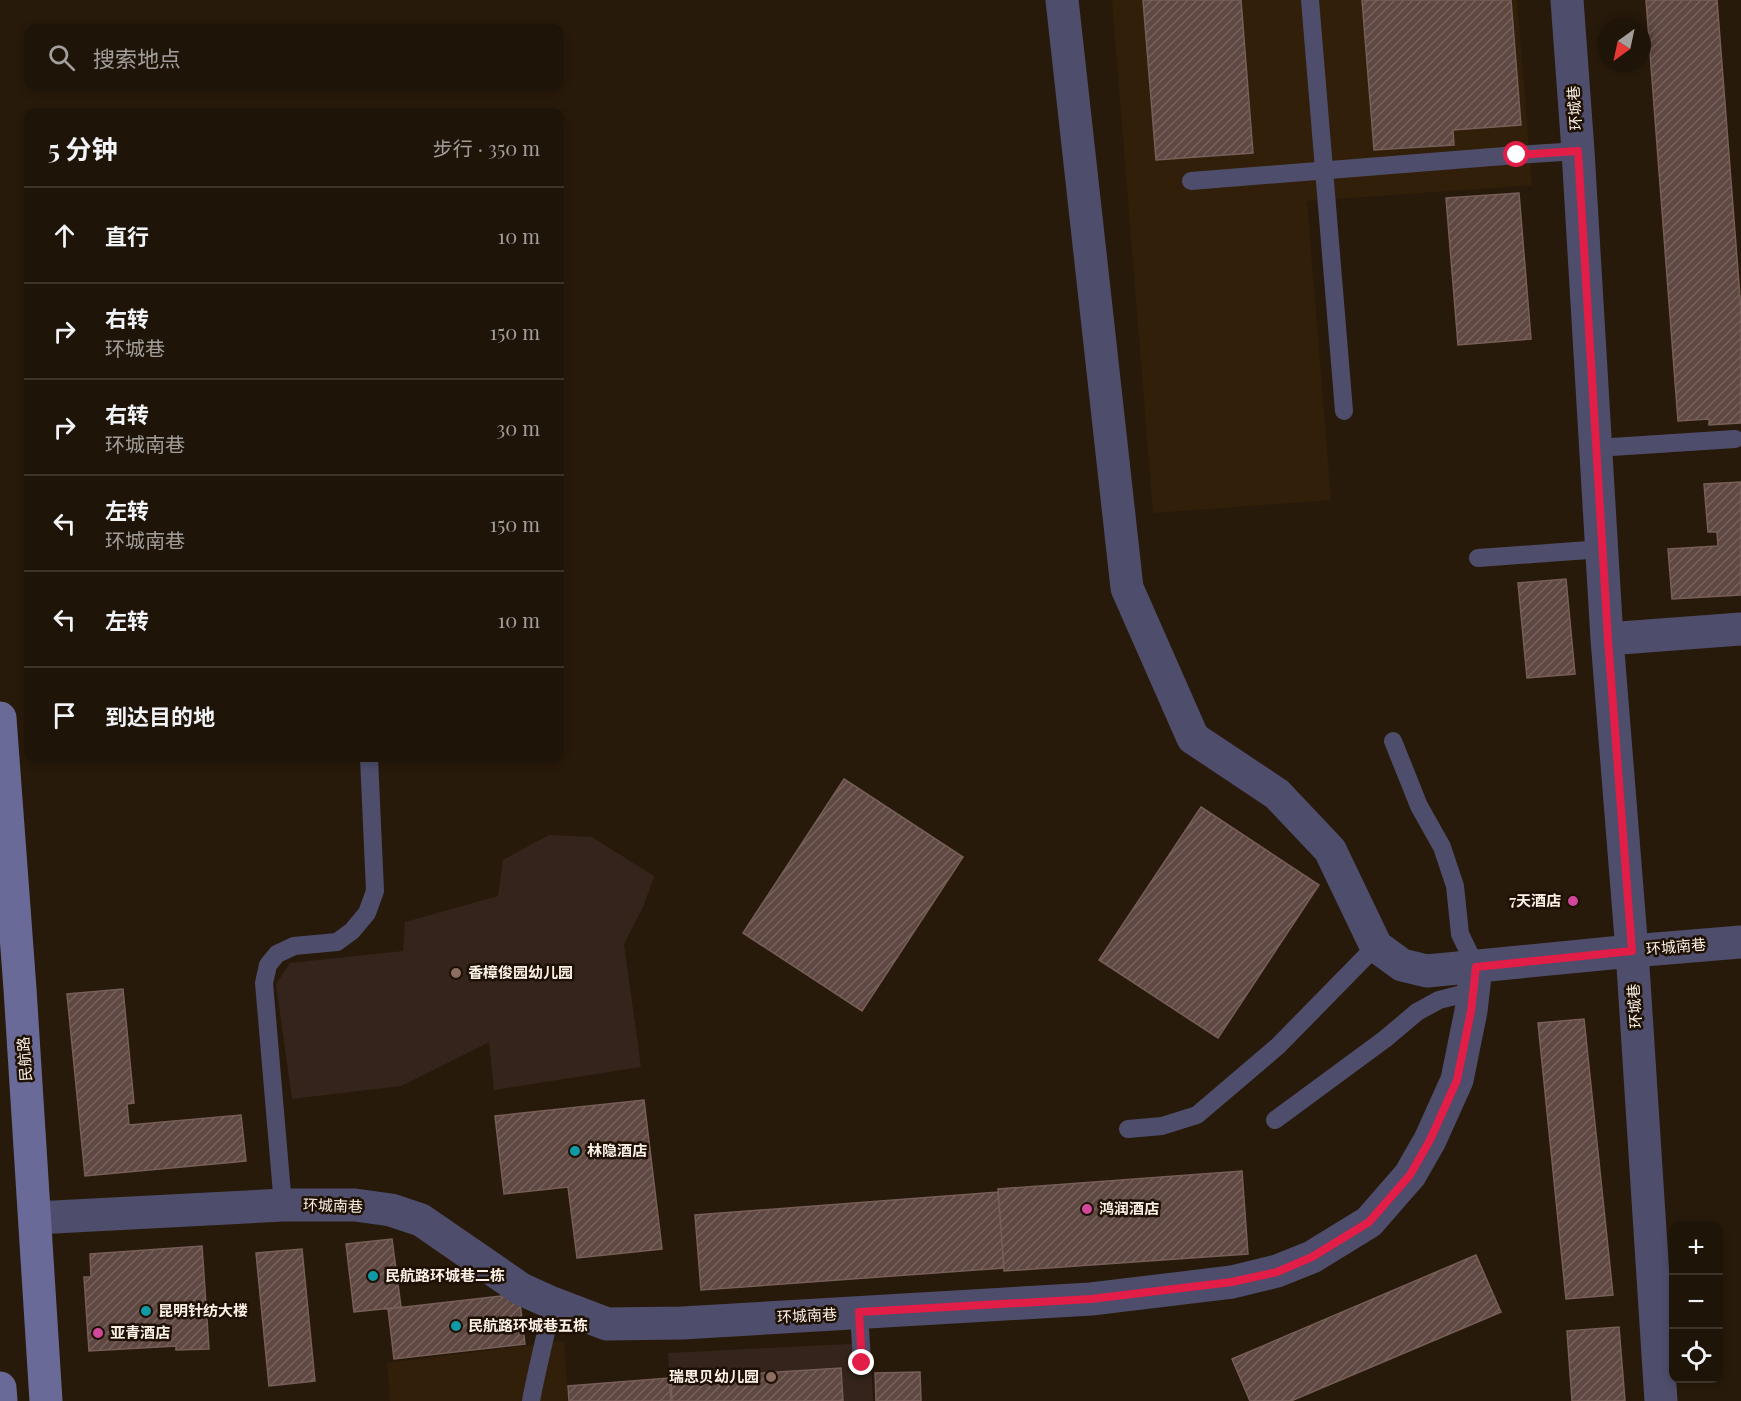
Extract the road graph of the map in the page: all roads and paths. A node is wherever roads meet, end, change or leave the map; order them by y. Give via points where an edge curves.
1 (1062, 0) edge
2 (1310, 0) edge
3 (1567, 0) edge
4 (1578, 151) junction
5 (1324, 170) junction
6 (1191, 181) dead end
7 (1344, 411) dead end
8 (1735, 439) dead end
9 (1596, 448) junction
10 (1602, 549) junction
11 (1478, 558) dead end
12 (1741, 629) edge
13 (1608, 639) junction
14 (0, 718) edge
15 (1393, 741) dead end
16 (369, 762) edge
17 (1741, 942) edge
18 (1376, 946) junction
19 (1632, 951) junction
20 (1475, 979) junction
21 (1275, 1120) dead end
22 (1128, 1129) dead end
23 (283, 1205) junction
24 (34, 1218) junction
25 (552, 1304) junction
26 (859, 1312) junction
27 (862, 1363) dead end
28 (0, 1388) edge
29 (1, 1401) edge
30 (46, 1401) edge
31 (531, 1401) edge
32 (1661, 1401) edge

1 - 18 street via 1127,588 1193,738 1277,794 1330,850
2 - 5 lane
3 - 4 street, 环城巷
4 - 5 lane
4 - 9 street, 环城巷
5 - 6 lane
5 - 7 lane
8 - 9 lane
9 - 10 street, 环城巷
10 - 11 lane
10 - 13 street, 环城巷
12 - 13 street
13 - 19 street, 环城巷
14 - 24 main road, 民航路
15 - 20 lane via 1419,806 1442,847 1455,886 1460,934
16 - 23 lane via 375,891 367,913 336,942 294,946 277,954 268,965 264,983
17 - 19 street, 环城南巷
18 - 20 street via 1402,964
18 - 22 lane via 1278,1046 1197,1115 1162,1126
19 - 20 street, 环城南巷
19 - 32 street, 环城巷
20 - 21 lane via 1417,1012
20 - 26 street, 环城南巷 via 1457,1080 1410,1175 1369,1222 1312,1257 1277,1272 1232,1282 1091,1299
23 - 24 street, 环城南巷
23 - 25 street, 环城南巷 via 355,1205 391,1210 421,1220 521,1289
24 - 30 main road, 民航路
25 - 26 street, 环城南巷 via 607,1324
25 - 31 lane
26 - 27 lane
28 - 29 main road

